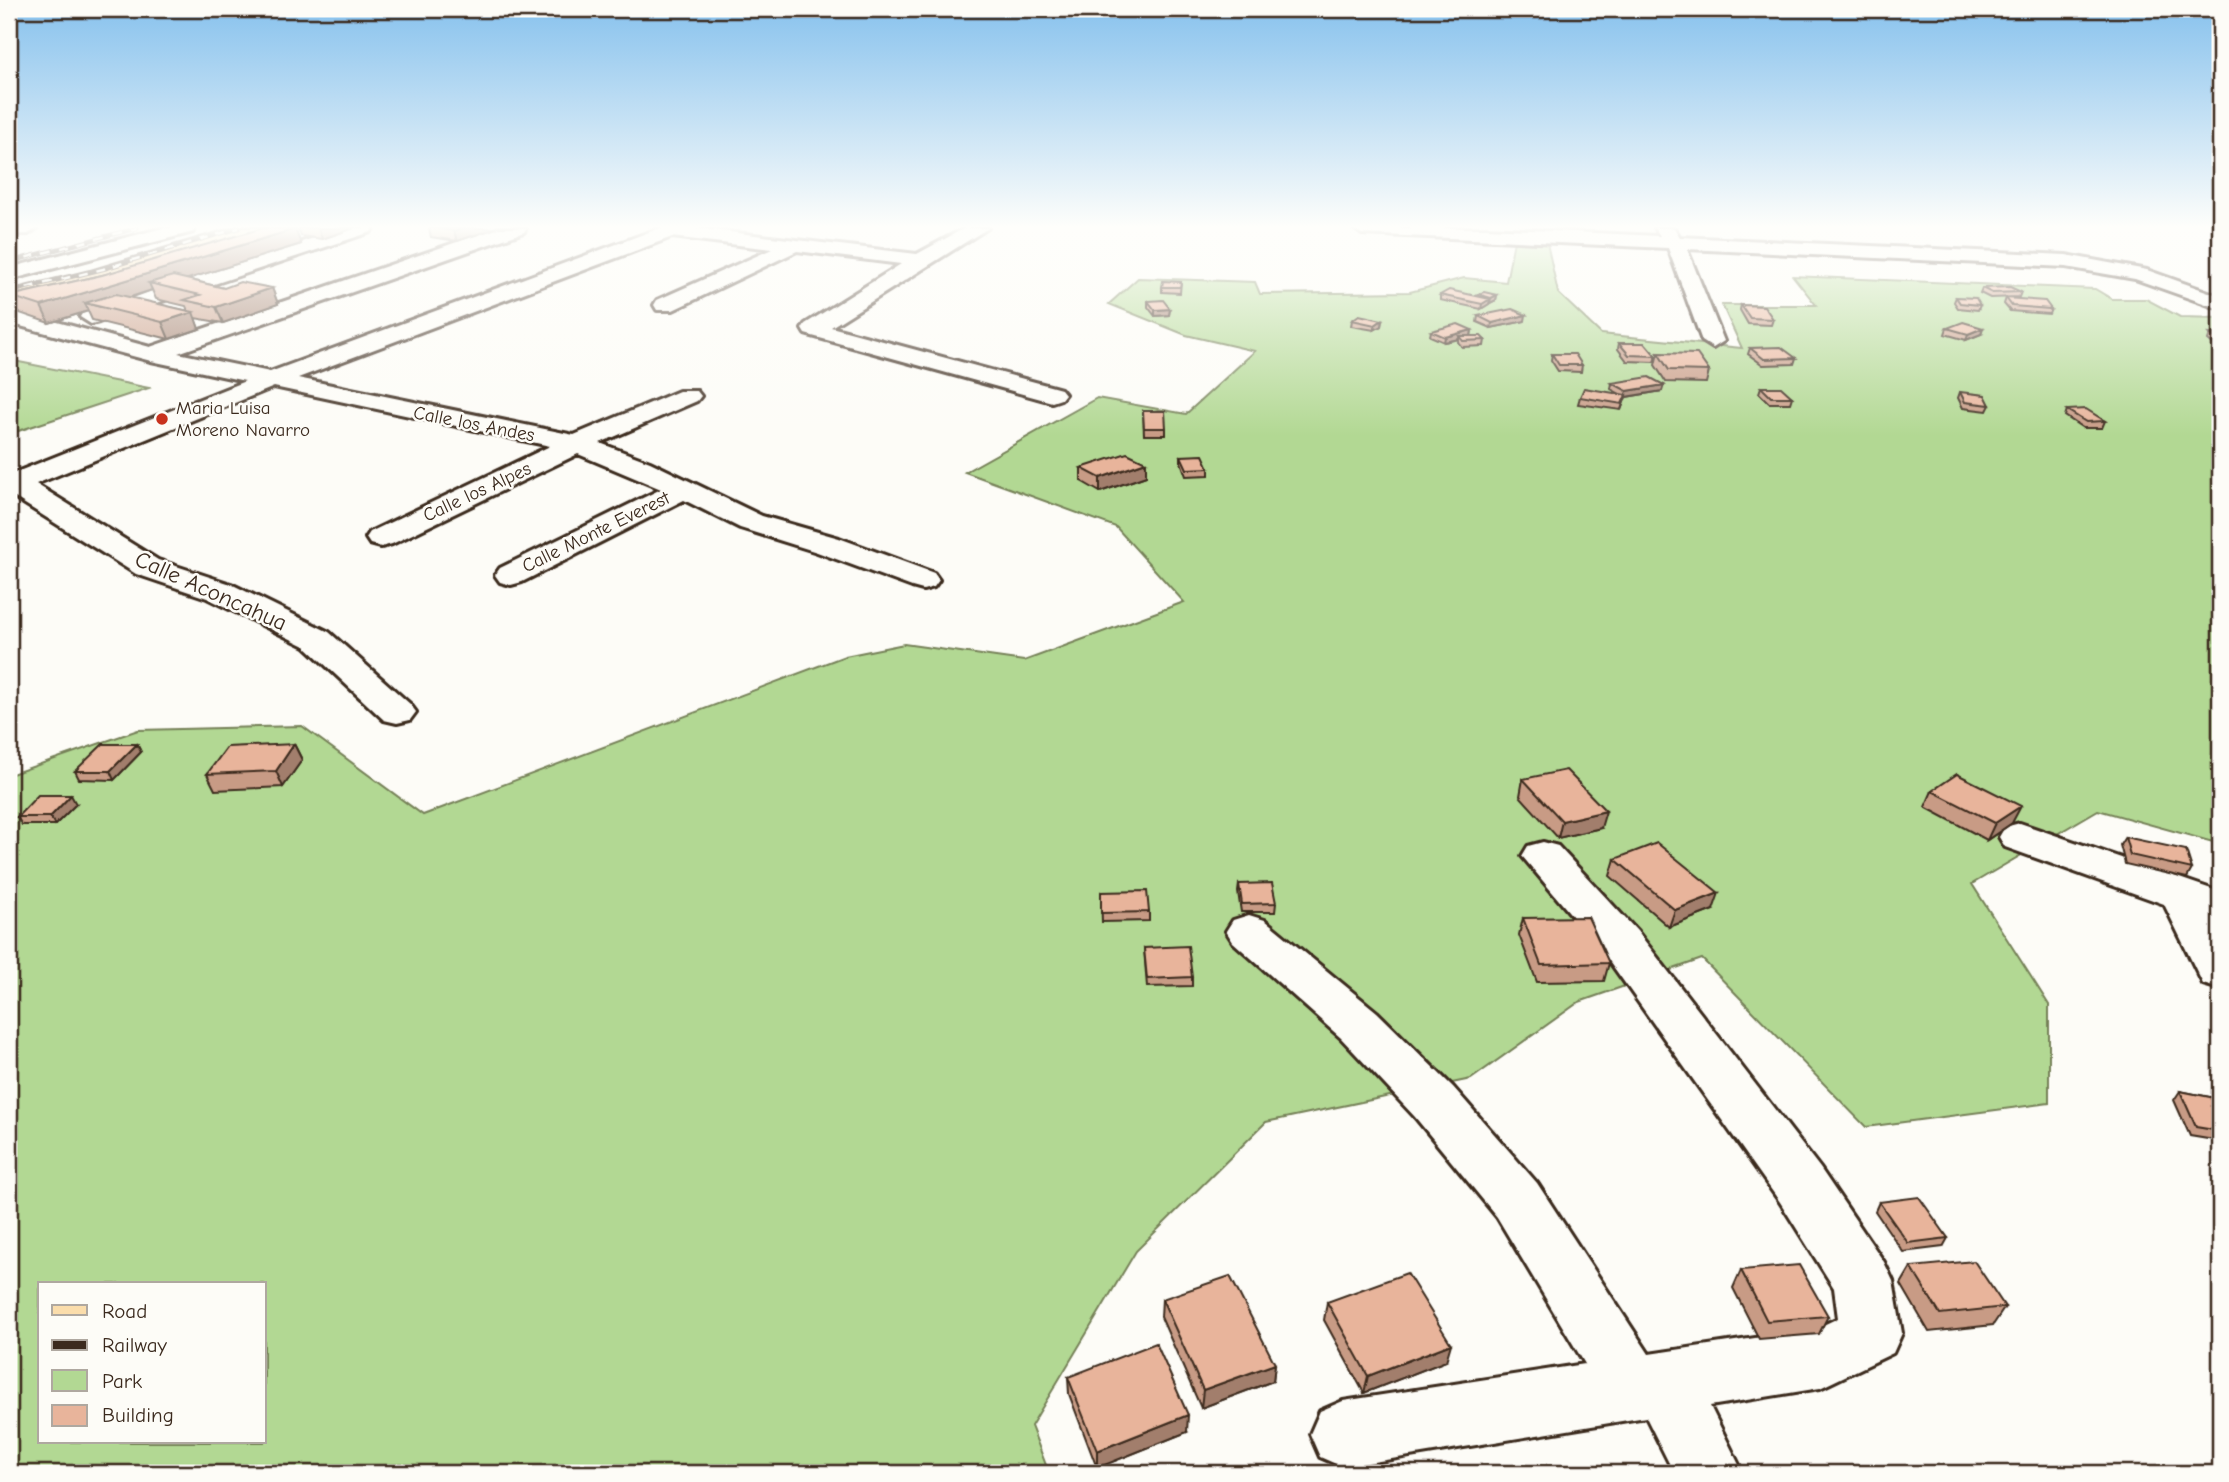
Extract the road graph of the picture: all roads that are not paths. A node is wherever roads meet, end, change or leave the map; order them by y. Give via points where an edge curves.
1 (60, 297) edge
2 (152, 297) edge
3 (316, 297) edge
4 (487, 297) edge
5 (682, 297) edge
6 (862, 297) edge
7 (1695, 297) edge
8 (665, 305) dead end
9 (9, 309) edge
10 (14, 328) edge
11 (51, 330) junction
12 (1713, 341) dead end
13 (152, 354) junction
14 (270, 380) junction
15 (1052, 394) dead end
16 (688, 396) dead end
17 (577, 444) junction
18 (11, 484) edge
19 (682, 490) junction
20 (381, 538) dead end
21 (511, 575) dead end
22 (923, 580) dead end
23 (397, 712) dead end
24 (2020, 836) dead end
25 (1543, 856) dead end
26 (2201, 902) edge
27 (1249, 932) dead end
28 (2220, 972) edge
29 (1648, 1384) junction
30 (1343, 1434) dead end
31 (1710, 1473) edge

1 - 9 main road
2 - 11 street
3 - 13 street
4 - 14 street
5 - 8 street
6 - 15 street via 813,329
7 - 12 street
10 - 11 street, Calle los Andes
11 - 13 street, Calle los Andes
13 - 14 street, Calle los Andes
14 - 17 street, Calle los Andes
14 - 18 street
16 - 17 street, Calle los Alpes
17 - 19 street, Calle los Andes
17 - 20 street, Calle los Alpes
18 - 23 street, Calle Aconcahua via 147,567 219,591 317,639
19 - 21 street, Calle Monte Everest
19 - 22 street, Calle los Andes via 751,522
24 - 26 street
25 - 29 street via 1620,943 1800,1185 1863,1281 1871,1333 1820,1358
26 - 28 street
27 - 29 street via 1359,1025 1434,1102 1517,1200
29 - 30 street
29 - 31 street

